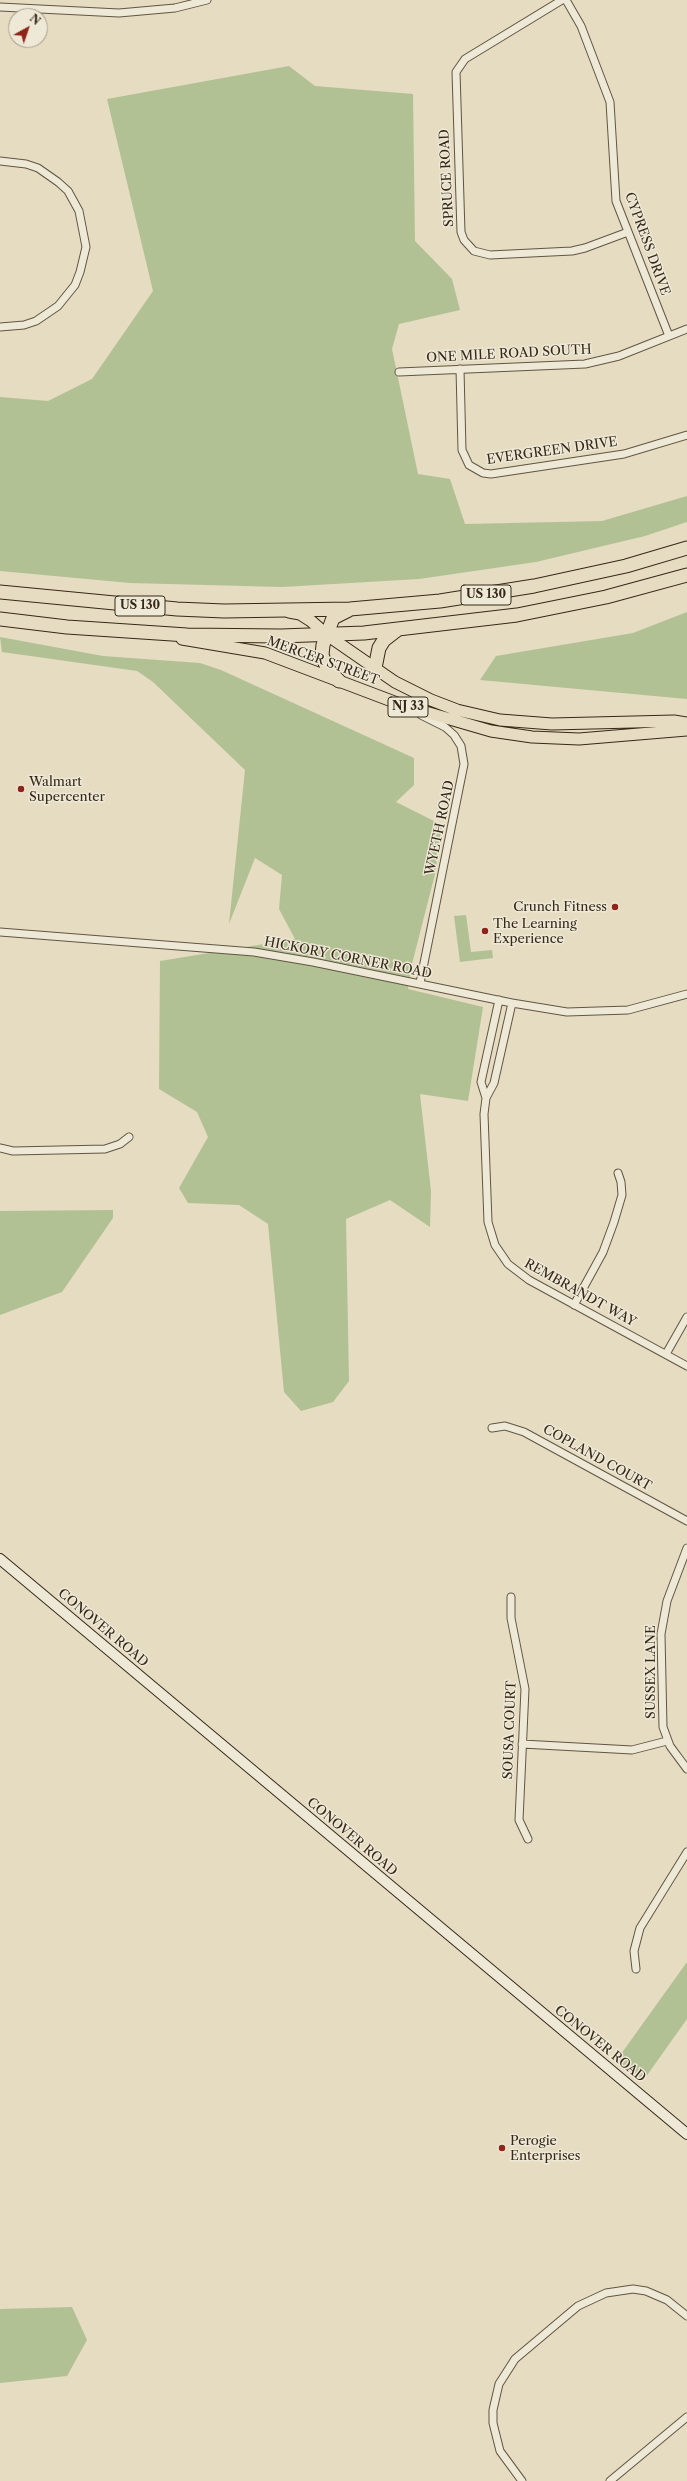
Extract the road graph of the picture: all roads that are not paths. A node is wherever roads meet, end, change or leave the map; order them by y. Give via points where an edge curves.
1 (208, 0) edge
2 (562, 0) edge
3 (566, 0) edge
4 (0, 7) edge
5 (0, 161) edge
6 (628, 232) junction
7 (0, 327) edge
8 (687, 329) edge
9 (669, 336) junction
10 (460, 369) junction
11 (399, 372) dead end
12 (687, 435) edge
13 (687, 548) edge
14 (687, 575) edge
15 (0, 592) edge
16 (350, 609) junction
17 (280, 610) junction
18 (0, 619) edge
19 (397, 630) junction
20 (136, 632) junction
21 (327, 635) junction
22 (375, 668) junction
23 (339, 681) junction
24 (405, 706) junction
25 (687, 723) edge
26 (687, 730) edge
27 (0, 932) edge
28 (420, 983) junction
29 (687, 994) edge
30 (499, 1000) junction
31 (512, 1003) junction
32 (486, 1098) junction
33 (129, 1137) dead end
34 (0, 1148) edge
35 (618, 1173) dead end
36 (574, 1305) junction
37 (687, 1317) edge
38 (666, 1354) junction
39 (687, 1366) edge
40 (492, 1428) dead end
41 (687, 1521) edge
42 (687, 1548) edge
43 (0, 1558) edge
44 (511, 1597) dead end
45 (667, 1741) junction
46 (522, 1744) junction
47 (687, 1769) edge
48 (528, 1839) dead end
49 (687, 1852) edge
50 (636, 1969) dead end
51 (687, 2134) edge
52 (687, 2316) edge
53 (687, 2417) edge
54 (522, 2481) edge
55 (610, 2481) edge

1 - 4 street via 175,8 119,13
2 - 6 street, SPRUCE ROAD via 465,59 456,72 461,232 464,240 474,251 490,254 572,251
3 - 6 street, CYPRESS DRIVE via 581,26 610,102 613,116 614,189
5 - 7 street via 38,168 68,191 79,211 86,246 75,285 58,306 24,325
6 - 9 street, CYPRESS DRIVE
8 - 9 street, ONE MILE ROAD SOUTH
9 - 10 street, ONE MILE ROAD SOUTH via 619,356 585,364
10 - 11 street, ONE MILE ROAD SOUTH
10 - 12 street, EVERGREEN DRIVE via 462,450 469,464 483,473 492,474 624,454
13 - 16 highway, US 130 via 626,566 534,586 440,601
14 - 19 highway, US 130 via 562,607 472,622
15 - 17 highway, US 130 via 169,608
16 - 17 highway, US 130
16 - 21 highway via 333,618
17 - 21 main road, MERCER STREET / NJ 33 via 300,614
18 - 20 highway, US 130
19 - 21 highway, US 130
19 - 22 highway via 384,640 379,648
20 - 21 highway, US 130 via 186,635
20 - 23 main road, MERCER STREET / NJ 33 via 265,653
21 - 22 main road, MERCER STREET / NJ 33
21 - 23 highway via 322,655 327,668
22 - 25 main road, MERCER STREET / NJ 33 via 395,682 431,700 457,710 500,720 552,724 674,721
23 - 24 main road, MERCER STREET / NJ 33
24 - 26 main road, MERCER STREET / NJ 33 via 491,731 532,737 580,739
24 - 28 street, WYETH ROAD via 445,727 456,738 464,758 461,788
27 - 28 street, HICKORY CORNER ROAD via 254,952
28 - 30 street, HICKORY CORNER ROAD
29 - 31 street, HICKORY CORNER ROAD via 655,1004 612,1012 567,1012
30 - 31 street, HICKORY CORNER ROAD
30 - 32 street, REMBRANDT WAY via 481,1082
31 - 32 street, REMBRANDT WAY via 494,1083
32 - 36 street, REMBRANDT WAY via 485,1176 491,1238 503,1259 512,1268
33 - 34 street via 120,1144 105,1149 20,1151
35 - 36 street via 622,1182 622,1195 614,1222 603,1252
36 - 38 street, REMBRANDT WAY
37 - 38 street
38 - 39 street, REMBRANDT WAY
40 - 41 street, COPLAND COURT via 505,1426 524,1432
42 - 45 street, SUSSEX LANE via 661,1626 662,1719
43 - 51 street, CONOVER ROAD
44 - 46 street, SOUSA COURT via 510,1618 525,1689
45 - 46 street via 632,1750
45 - 47 street, SUSSEX LANE
46 - 48 street, SOUSA COURT via 519,1820
49 - 50 street via 640,1928 634,1951
52 - 54 street via 667,2300 646,2291 606,2292 578,2306 515,2359 499,2384 492,2410 500,2451
53 - 55 street

